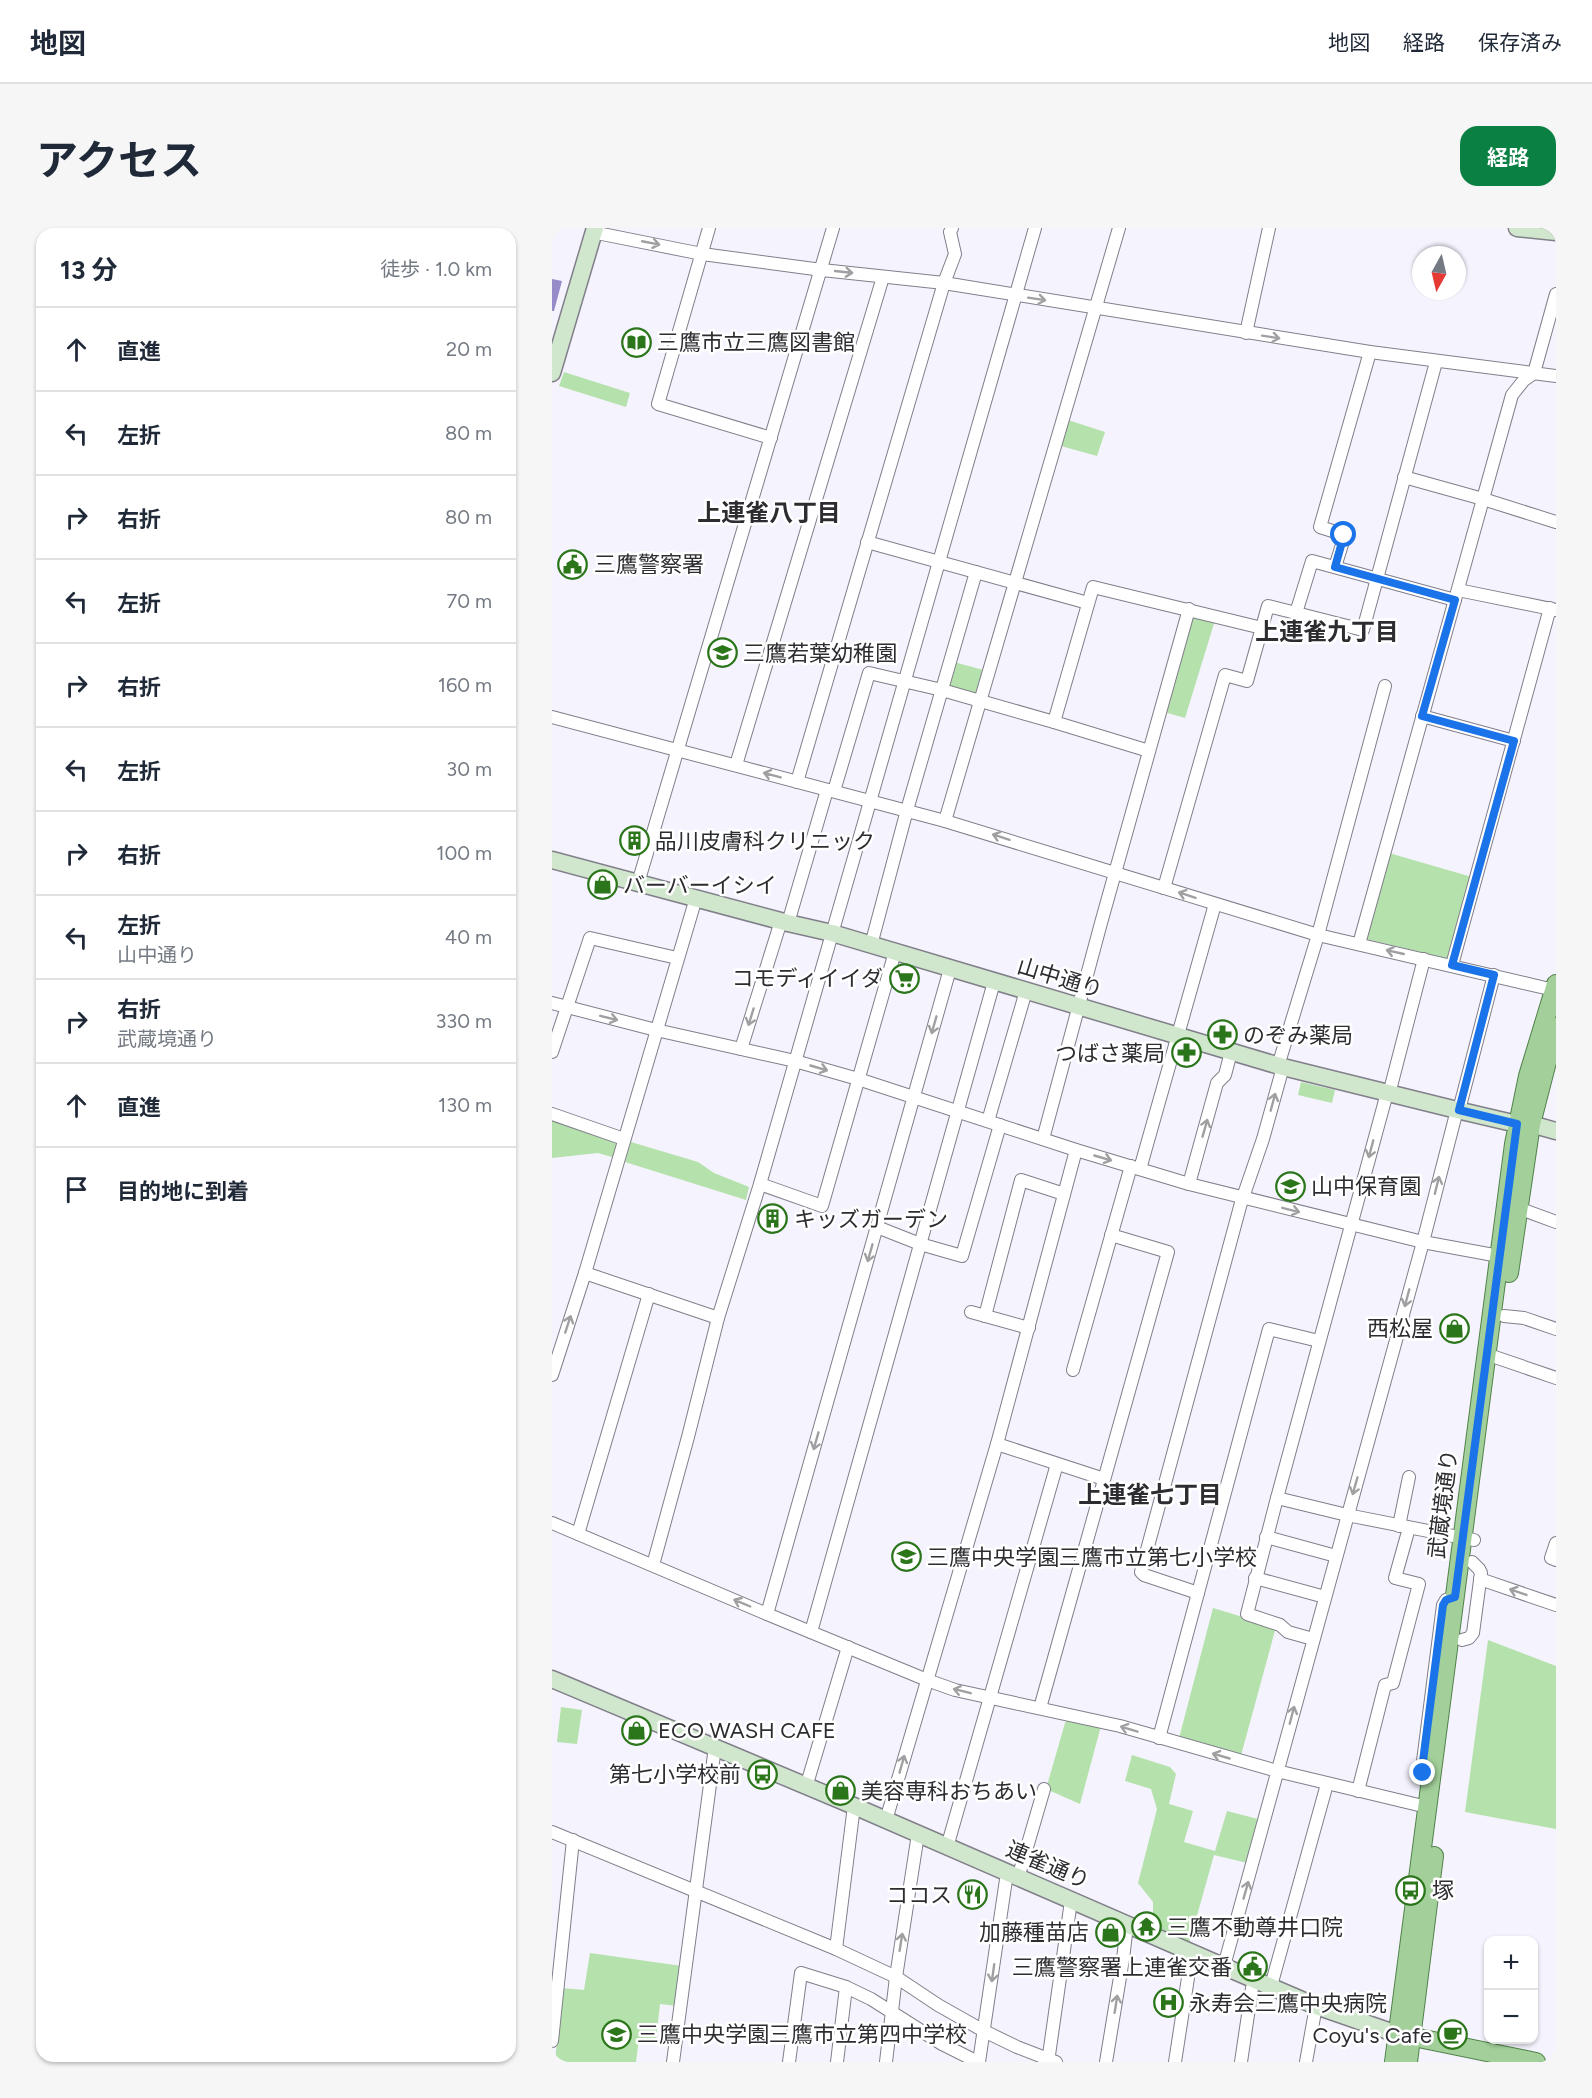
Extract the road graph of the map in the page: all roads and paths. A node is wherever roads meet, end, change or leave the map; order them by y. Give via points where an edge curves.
1 (709, 228) edge
2 (832, 228) edge
3 (951, 228) edge
4 (1035, 228) edge
5 (1119, 228) edge
6 (1269, 228) edge
7 (1517, 228) edge
8 (595, 229) edge
9 (1556, 232) edge
10 (702, 254) junction
11 (822, 270) junction
12 (883, 277) junction
13 (944, 283) junction
14 (1556, 294) edge
15 (1016, 296) junction
16 (1095, 308) junction
17 (1246, 333) junction
18 (1370, 352) junction
19 (1436, 362) junction
20 (552, 373) edge
21 (1529, 376) junction
22 (1556, 376) edge
23 (771, 438) junction
24 (1404, 477) junction
25 (1483, 499) junction
26 (1556, 522) edge
27 (867, 542) junction
28 (939, 561) junction
29 (1335, 567) junction
30 (976, 572) junction
31 (1376, 578) junction
32 (1015, 582) junction
33 (1456, 595) junction
34 (1088, 603) junction
35 (1189, 609) junction
36 (1553, 609) edge
37 (1296, 613) junction
38 (1262, 628) junction
39 (904, 682) junction
40 (1385, 686) dead end
41 (942, 690) junction
42 (981, 701) junction
43 (1422, 716) junction
44 (552, 717) edge
45 (1054, 722) junction
46 (1514, 741) junction
47 (678, 749) junction
48 (1149, 751) junction
49 (736, 765) junction
50 (797, 782) junction
51 (831, 791) junction
52 (870, 800) junction
53 (907, 810) junction
54 (945, 821) junction
55 (552, 860) edge
56 (1116, 874) junction
57 (638, 883) junction
58 (1164, 888) junction
59 (696, 898) junction
60 (1215, 904) junction
61 (785, 922) junction
62 (832, 933) junction
63 (1318, 935) junction
64 (1359, 944) junction
65 (871, 945) junction
66 (895, 952) junction
67 (676, 958) junction
68 (1424, 959) junction
69 (1452, 965) junction
70 (950, 969) junction
71 (1494, 975) junction
72 (994, 982) junction
73 (1555, 987) edge
74 (1026, 991) junction
75 (552, 1003) edge
76 (566, 1007) junction
77 (1078, 1008) junction
78 (1556, 1028) edge
79 (656, 1030) junction
80 (1178, 1037) junction
81 (741, 1049) junction
82 (552, 1052) edge
83 (1231, 1052) junction
84 (795, 1061) junction
85 (1280, 1067) junction
86 (858, 1079) junction
87 (1388, 1093) junction
88 (914, 1096) junction
89 (957, 1110) junction
90 (1458, 1110) junction
91 (552, 1114) edge
92 (994, 1123) junction
93 (1524, 1124) junction
94 (1556, 1131) edge
95 (624, 1139) junction
96 (1043, 1139) junction
97 (1076, 1150) junction
98 (1136, 1167) junction
99 (760, 1184) junction
100 (1189, 1184) junction
101 (1064, 1194) junction
102 (1244, 1198) junction
103 (1518, 1208) junction
104 (1556, 1222) edge
105 (1351, 1224) junction
106 (877, 1227) junction
107 (1111, 1235) junction
108 (1423, 1242) junction
109 (920, 1244) junction
110 (1499, 1256) junction
111 (585, 1273) junction
112 (649, 1294) junction
113 (971, 1312) dead end
114 (985, 1316) junction
115 (1504, 1316) junction
116 (718, 1318) junction
117 (1029, 1328) junction
118 (1556, 1329) edge
119 (1319, 1341) junction
120 (555, 1355) edge
121 (1492, 1356) junction
122 (1073, 1370) dead end
123 (552, 1375) edge
124 (1556, 1378) edge
125 (997, 1444) junction
126 (1057, 1464) junction
127 (1410, 1476) dead end
128 (1104, 1479) junction
129 (1277, 1498) junction
130 (1347, 1515) junction
131 (552, 1523) edge
132 (1404, 1527) junction
133 (578, 1534) junction
134 (1266, 1537) junction
135 (1468, 1539) junction
136 (1556, 1544) edge
137 (1336, 1556) junction
138 (1556, 1560) edge
139 (1472, 1562) junction
140 (653, 1564) junction
141 (1255, 1578) junction
142 (1480, 1579) junction
143 (1198, 1593) junction
144 (1325, 1598) junction
145 (1556, 1605) edge
146 (767, 1614) junction
147 (811, 1632) junction
148 (1313, 1639) junction
149 (1462, 1640) junction
150 (848, 1647) junction
151 (552, 1679) edge
152 (927, 1680) junction
153 (991, 1698) junction
154 (1040, 1708) junction
155 (1159, 1738) junction
156 (715, 1748) junction
157 (1277, 1771) junction
158 (1327, 1784) junction
159 (806, 1787) junction
160 (1044, 1789) dead end
161 (1358, 1791) junction
162 (854, 1806) junction
163 (1427, 1807) junction
164 (886, 1820) junction
165 (552, 1832) edge
166 (918, 1834) junction
167 (573, 1840) junction
168 (947, 1847) junction
169 (1012, 1876) junction
170 (696, 1891) junction
171 (1071, 1901) junction
172 (1127, 1924) junction
173 (836, 1949) junction
174 (1192, 1952) junction
175 (1224, 1966) junction
176 (896, 1977) junction
177 (1263, 1983) junction
178 (846, 1987) junction
179 (1316, 2006) junction
180 (892, 2013) junction
181 (984, 2031) junction
182 (1404, 2035) junction
183 (552, 2041) edge
184 (1489, 2058) edge
185 (1508, 2059) edge
186 (1050, 2061) edge
187 (673, 2062) edge
188 (789, 2062) edge
189 (837, 2062) edge
190 (886, 2062) edge
191 (979, 2062) edge
192 (1106, 2062) edge
193 (1175, 2062) edge
194 (1241, 2062) edge
195 (1306, 2062) edge
196 (1394, 2062) edge
197 (1408, 2062) edge
198 (1536, 2062) edge

1 - 10 street
2 - 11 street
3 - 13 street via 955,254
4 - 15 street
5 - 16 street
6 - 17 street
7 - 9 main road
8 -> 10 street via 602,234
8 - 20 main road
10 - 11 street
10 - 23 street via 658,404
11 -> 12 street
11 - 23 street
12 - 13 street
12 - 49 street
13 - 15 street
13 - 27 street
14 - 21 street
15 -> 16 street
15 - 28 street
16 - 17 street
16 - 32 street
17 -> 18 street
18 - 19 street
18 - 29 street via 1320,527 1344,535
19 - 21 street via 1513,370
19 - 24 street
21 - 22 street
21 - 25 street via 1512,395
23 - 47 street
24 - 25 street
24 - 31 street
25 - 26 street
25 - 33 street
27 - 28 street
27 - 50 street
28 - 30 street
28 - 39 street
29 - 31 street
29 - 37 street via 1312,561
30 - 32 street
30 - 41 street
31 - 33 street
31 - 37 street via 1363,630
32 - 34 street
32 - 42 street
33 - 36 street
33 - 43 street
34 - 35 street via 1093,587
34 - 45 street
35 - 38 street
35 - 48 street
36 - 46 street
37 - 38 street via 1268,606
38 - 58 street via 1247,681 1225,675
39 - 41 street
39 - 51 street via 868,673
39 - 52 street
40 - 63 street
41 - 42 street
41 - 53 street
42 - 45 street
42 - 54 street
43 - 46 street
43 - 64 street
44 - 47 street
45 - 48 street
46 - 69 street
47 - 49 street
47 - 57 street
48 - 56 street
50 -> 49 street
50 - 51 street
51 - 52 street
51 - 61 street
52 - 53 street
52 - 62 street
53 - 54 street
53 - 65 street
56 -> 54 street
55 - 57 main road, 山中通り
56 - 58 street
56 - 77 street
57 - 59 main road, 山中通り
60 -> 58 street
59 - 61 main road, 山中通り
59 - 67 street
60 - 63 street
60 - 80 street
61 - 62 main road, 山中通り
61 -> 81 street
62 - 65 main road, 山中通り
62 - 84 street
63 - 64 street
63 - 85 street
68 -> 64 street
65 - 66 main road, 山中通り
66 - 70 main road, 山中通り
66 - 86 street
67 - 76 street via 590,938
67 - 79 street
68 - 69 street
68 - 87 street
69 - 71 street
70 - 72 main road, 山中通り
70 -> 88 street
71 - 73 street
71 - 90 street
72 - 74 main road, 山中通り
72 - 89 street
73 - 93 main road, 武蔵境通り via 1533,1057
74 - 77 main road, 山中通り
74 - 92 street
75 - 76 street
76 -> 79 street
76 - 82 street
77 - 80 main road, 山中通り
77 - 96 street
78 - 93 main road, 武蔵境通り
79 - 81 street
79 - 95 street
80 - 83 main road, 山中通り
80 - 98 street
81 - 84 street
83 - 85 main road, 山中通り
100 -> 83 street via 1217,1083 1225,1075
84 -> 86 street
84 - 99 street
85 - 87 main road, 山中通り
102 -> 85 street
86 - 88 street
86 - 99 street via 822,1206
87 - 90 main road, 山中通り
87 -> 105 street
88 - 89 street
88 - 106 street
89 - 92 street
89 - 109 street
90 - 93 main road, 山中通り
108 -> 90 street
91 - 95 street
92 - 96 street
92 - 109 street via 962,1256
93 - 94 main road, 山中通り
93 - 103 main road, 武蔵境通り
93 - 110 main road, 武蔵境通り
95 - 111 street
96 - 97 street
97 -> 98 street
97 - 101 street
98 - 100 street
98 - 107 street
99 - 116 street
100 - 102 street
101 - 114 street via 1021,1180
101 - 117 street
102 -> 105 street
102 - 143 street via 1141,1572
103 - 104 street
103 - 115 main road, 武蔵境通り
105 - 108 street
105 - 119 street
106 - 109 street
106 -> 146 street
107 - 122 street
107 - 128 street via 1168,1252
108 - 110 street
108 -> 130 street
109 - 147 street
110 - 121 main road, 武蔵境通り
111 - 112 street
120 -> 111 street
112 - 116 street
112 - 133 street
113 - 114 street
114 - 117 street
115 - 118 street
115 - 121 main road, 武蔵境通り
116 - 140 street
117 - 125 street
119 - 129 street
119 - 143 street via 1269,1329
120 - 123 street
121 - 124 street
121 - 135 main road, 武蔵境通り
125 - 126 street
125 - 152 street
126 - 128 street
126 - 153 street
127 - 132 street
128 - 154 street
129 - 130 street
129 - 134 street
130 - 132 street
130 - 137 street
131 - 133 street
132 - 135 street
132 - 161 street via 1395,1578 1419,1584 1393,1683 1385,1685
133 - 140 street
134 - 137 street
134 - 141 street
135 - 139 main road, 武蔵境通り
135 - 163 main road, 武蔵境通り via 1455,1597
136 - 138 street via 1551,1558
137 - 144 street
139 - 142 street via 1479,1569
139 - 149 main road, 武蔵境通り
146 -> 140 street
141 - 144 street
141 - 148 street via 1247,1614
145 -> 142 street
142 - 149 street via 1473,1633
143 - 155 street
144 - 148 street
146 - 147 street
147 - 150 street
157 -> 148 street
149 - 182 main road, 武蔵境通り
150 - 152 street
150 - 159 street
151 - 156 main road, 連雀通り
153 -> 152 street
164 -> 152 street
153 - 154 street
153 - 168 street
155 -> 154 street
157 -> 155 street
156 - 159 main road, 連雀通り
156 - 170 street
157 - 158 street
175 -> 157 street
158 - 161 street
158 - 177 street
159 - 162 main road, 連雀通り
160 - 169 street
161 - 163 street
162 - 164 main road, 連雀通り
162 - 173 street
163 - 182 main road, 武蔵境通り
164 - 166 main road, 連雀通り
165 - 167 street
166 - 168 main road, 連雀通り
176 -> 166 street
167 - 170 street
167 - 183 street
168 - 169 main road, 連雀通り
169 - 171 main road, 連雀通り
169 -> 181 street
170 - 173 street
170 - 187 street
171 - 172 main road, 連雀通り
171 - 186 street
172 - 174 main road, 連雀通り
192 -> 172 street
173 - 176 street
174 - 175 main road, 連雀通り
174 - 193 street
175 - 177 main road, 連雀通り
176 - 180 street
176 - 181 street
177 - 179 main road, 連雀通り
177 - 194 street via 1252,1988
178 - 180 street
178 - 188 street via 801,1973
178 - 189 street
179 - 182 main road, 連雀通り
179 - 195 street
180 - 190 street
180 - 191 street
181 - 186 street
181 - 191 street
182 - 184 main road, 連雀通り
182 - 196 main road
182 - 197 main road
184 - 185 main road, 連雀通り
185 - 198 main road, 連雀通り

